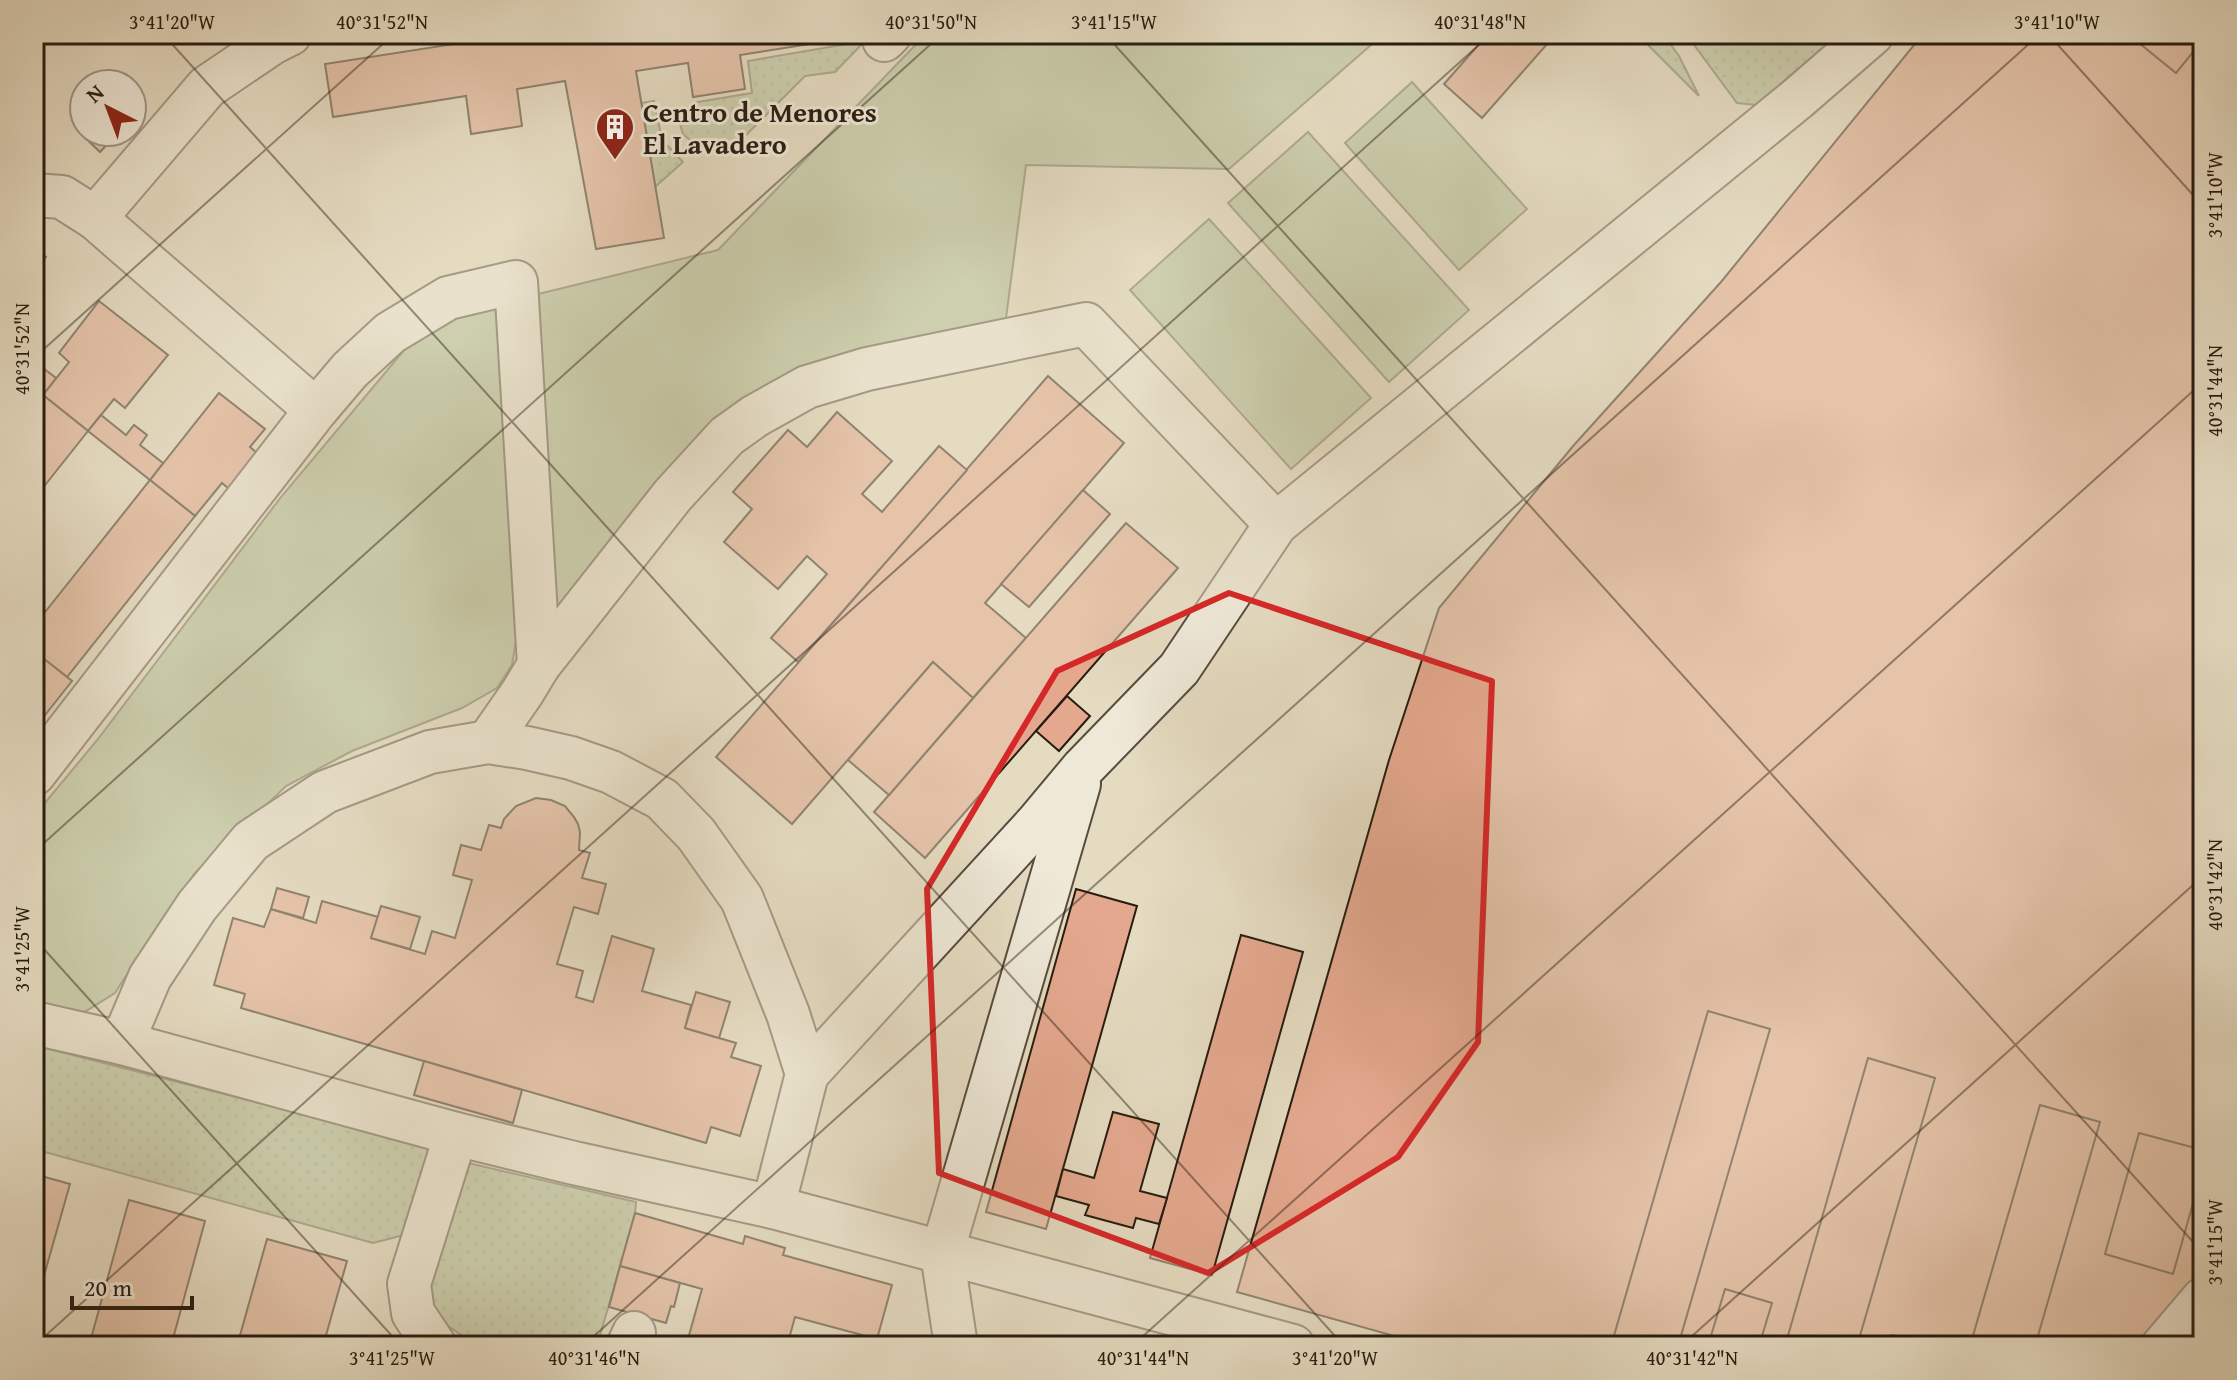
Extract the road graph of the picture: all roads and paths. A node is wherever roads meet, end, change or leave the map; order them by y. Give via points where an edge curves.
1 (290, 34) edge
2 (1872, 34) edge
3 (34, 195) edge
4 (95, 218) junction
5 (316, 410) junction
6 (1276, 524) junction
7 (539, 665) junction
8 (488, 742) junction
9 (1083, 768) junction
10 (34, 774) edge
11 (34, 1023) edge
12 (122, 1043) junction
13 (807, 1074) junction
14 (456, 1134) junction
15 (773, 1207) junction
16 (942, 1253) junction
17 (2203, 1299) edge
18 (435, 1346) edge
19 (956, 1346) edge
20 (1293, 1346) edge
21 (2163, 1346) edge

1 - 4 lane via 207,87
2 - 6 lane
3 - 4 lane via 62,197
4 - 5 lane
5 - 7 lane via 390,333 448,298 516,282
5 - 10 lane
6 - 7 lane via 1086,324 867,369 807,387 755,416 727,436 673,495
6 - 9 lane via 1179,669
7 - 8 lane
8 - 12 lane via 430,752 325,792 251,841 197,906 150,977
8 - 13 lane via 571,758 611,772 662,799 696,834 742,899
9 - 13 lane
9 - 16 lane
11 - 12 lane
12 - 14 lane
13 - 15 lane
14 - 15 lane
14 - 18 lane via 409,1284 413,1313
15 - 16 lane
16 - 19 lane
16 - 20 lane
17 - 21 lane

